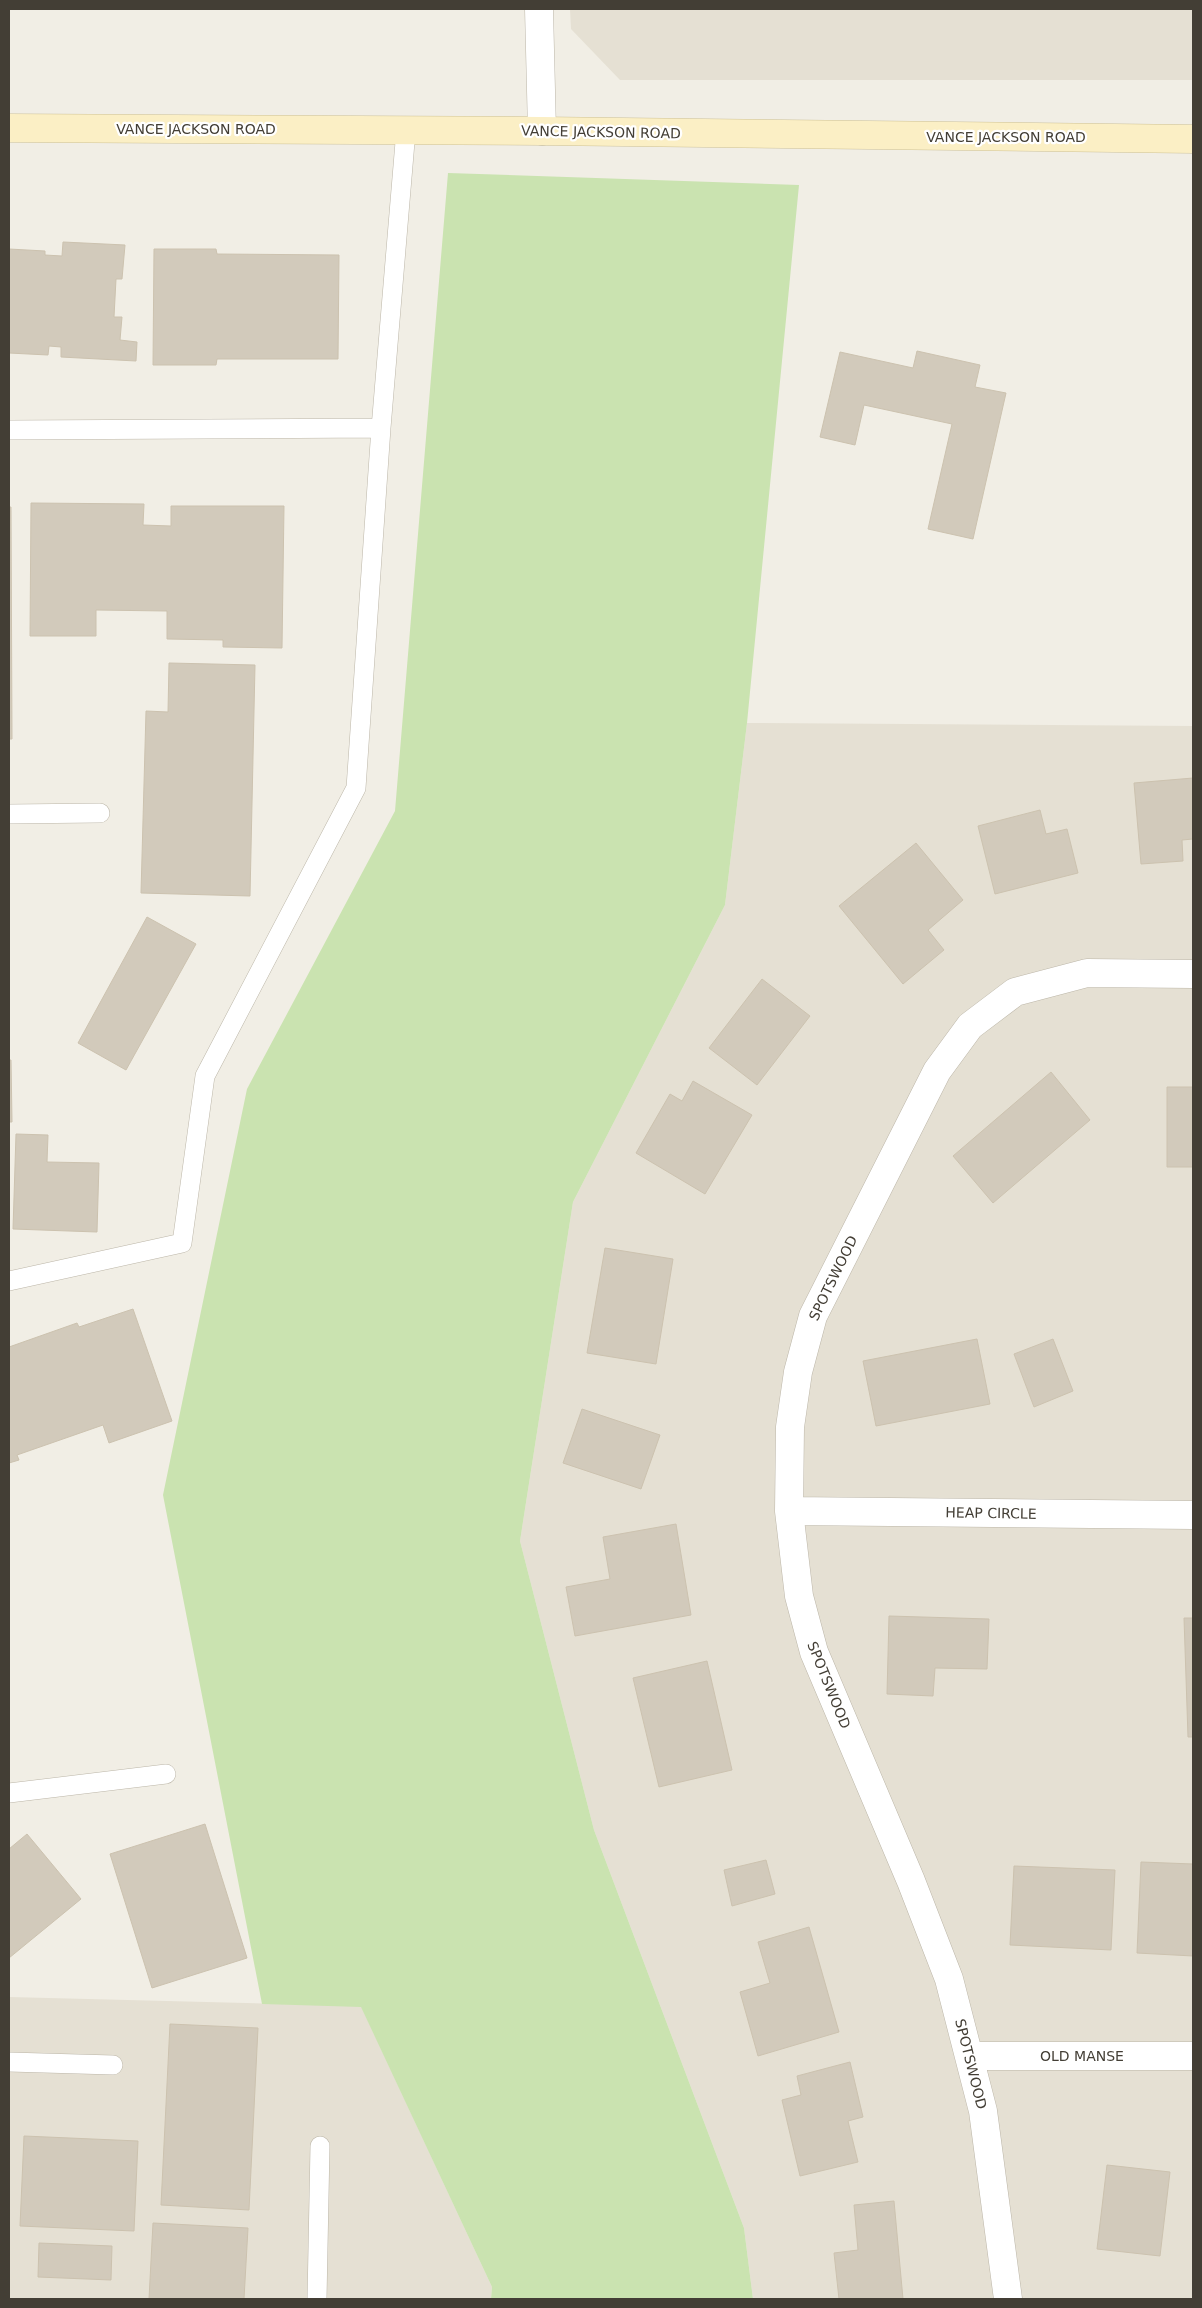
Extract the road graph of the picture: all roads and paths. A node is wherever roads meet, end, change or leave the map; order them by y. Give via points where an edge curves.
1 (539, 9) edge
2 (9, 128) edge
3 (406, 130) junction
4 (542, 131) junction
5 (1193, 139) edge
6 (382, 428) junction
7 (9, 430) edge
8 (100, 813) dead end
9 (9, 814) edge
10 (1193, 974) edge
11 (9, 1281) edge
12 (789, 1511) junction
13 (1193, 1515) edge
14 (166, 1774) dead end
15 (9, 1793) edge
16 (970, 2056) junction
17 (1193, 2056) edge
18 (9, 2062) edge
19 (113, 2065) dead end
20 (320, 2146) dead end
21 (317, 2299) edge
22 (1008, 2299) edge

1 - 4 street
2 - 3 main road, VANCE JACKSON ROAD
3 - 4 main road, VANCE JACKSON ROAD
3 - 6 lane
4 - 5 main road, VANCE JACKSON ROAD
6 - 7 lane
6 - 11 lane via 356,788 205,1076 182,1243
8 - 9 lane
10 - 12 street, SPOTSWOOD via 1088,973 1015,992 970,1026 937,1071 813,1316 798,1372 790,1427
12 - 13 street, HEAP CIRCLE
12 - 16 street, SPOTSWOOD via 800,1596 814,1652 914,1890 948,1979
14 - 15 lane
16 - 17 street, OLD MANSE
16 - 22 street, SPOTSWOOD via 983,2111
18 - 19 lane
20 - 21 lane

